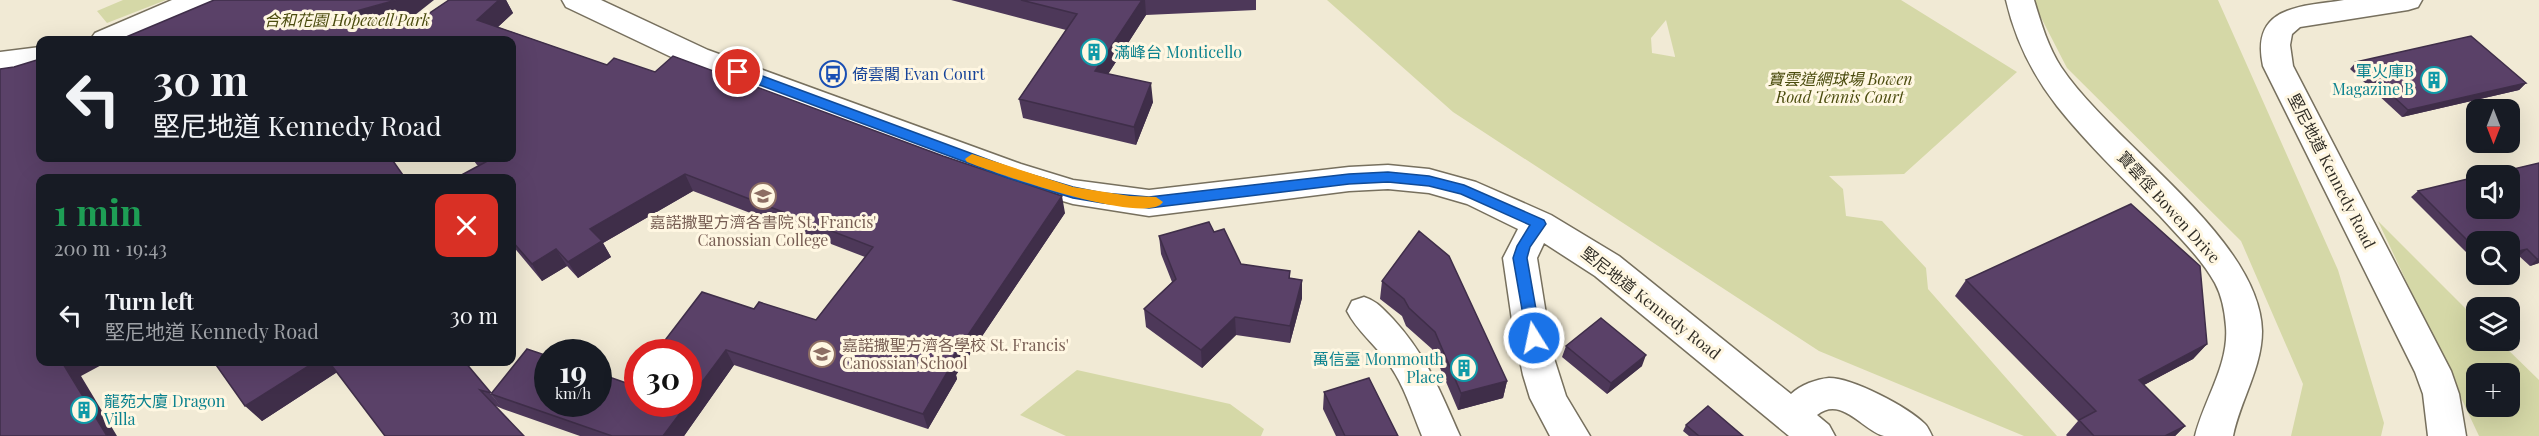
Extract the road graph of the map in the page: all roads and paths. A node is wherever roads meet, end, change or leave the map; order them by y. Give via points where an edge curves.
1 (199, 0) edge
2 (576, 0) edge
3 (2020, 0) edge
4 (2408, 0) edge
5 (114, 36) edge
6 (36, 58) edge
7 (0, 63) edge
8 (1539, 224) junction
9 (1364, 311) dead end
10 (1804, 426) edge
11 (1441, 436) edge
12 (1571, 436) edge
13 (1913, 436) edge
14 (2214, 436) edge
15 (2447, 436) edge

1 - 5 street
2 - 8 street, 堅尼地道 Kennedy Road via 697,57 1012,174 1073,192 1149,202 1349,179 1409,178 1476,194
3 - 14 street, 寶雲徑 Bowen Drive via 2037,50 2055,82 2203,240 2229,277 2241,309 2244,345
4 - 15 street, 堅尼地道 Kennedy Road via 2292,18 2278,30 2274,46 2278,66 2433,371
6 - 7 street
8 - 10 street, 堅尼地道 Kennedy Road via 1607,266
8 - 12 street via 1520,258 1542,382 1552,408
9 - 11 street via 1406,359
10 - 13 street via 1810,399 1833,393 1855,399

